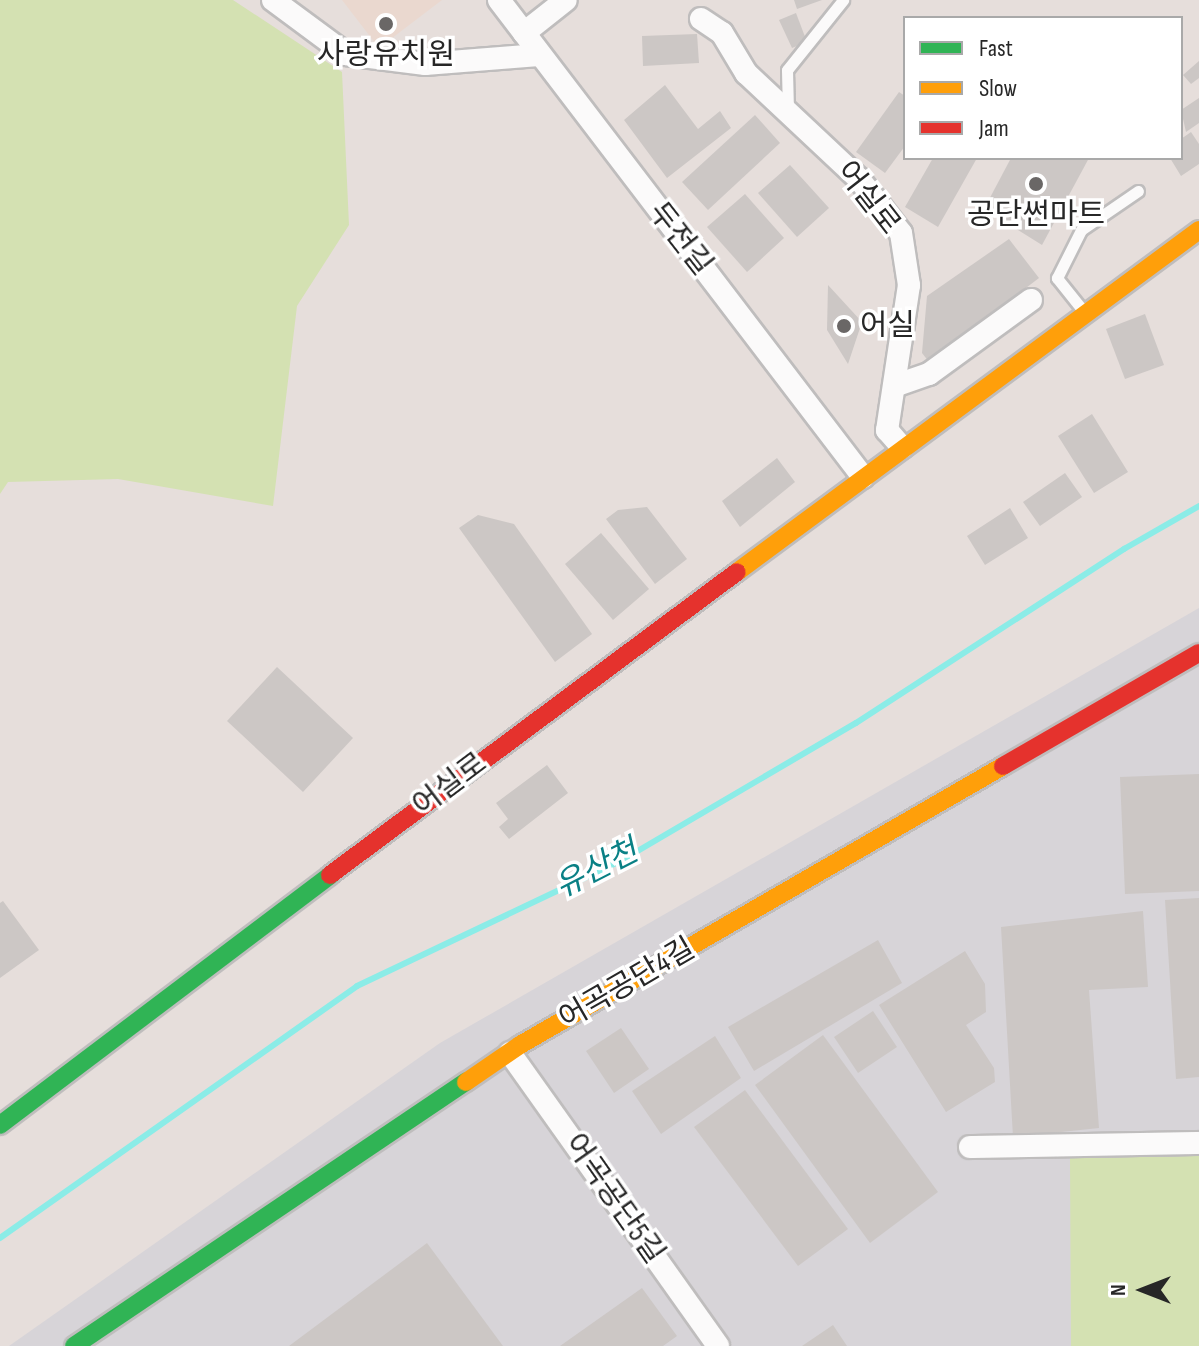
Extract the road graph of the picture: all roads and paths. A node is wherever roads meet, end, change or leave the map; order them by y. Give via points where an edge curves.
1 (273, 0) edge
2 (499, 0) edge
3 (566, 0) edge
4 (843, 0) edge
5 (701, 19) dead end
6 (524, 33) junction
7 (539, 55) junction
8 (788, 112) junction
9 (1138, 191) dead end
10 (1199, 230) edge
11 (1031, 300) dead end
12 (1088, 316) junction
13 (894, 386) junction
14 (902, 447) junction
15 (863, 477) junction
16 (1199, 653) edge
17 (510, 1053) junction
18 (0, 1125) edge
19 (1199, 1143) edge
20 (970, 1147) dead end
21 (74, 1346) edge
22 (718, 1346) edge

1 - 7 street via 346,54 425,64
2 - 6 street, 두전길
3 - 6 street
4 - 8 lane via 787,70
5 - 8 street, 어실로 via 722,33 746,73
6 - 7 street, 두전길
7 - 15 street, 두전길
8 - 13 street, 어실로 via 859,179 901,233 909,285
9 - 12 lane via 1081,230 1057,278
10 - 12 main road, 어실로
11 - 13 street via 929,374
12 - 14 main road, 어실로
13 - 14 street, 어실로 via 887,430
14 - 15 main road, 어실로
15 - 18 main road, 어실로
16 - 17 main road, 어곡공단4길
17 - 21 main road, 어곡공단4길
17 - 22 street, 어곡공단5길
19 - 20 street

